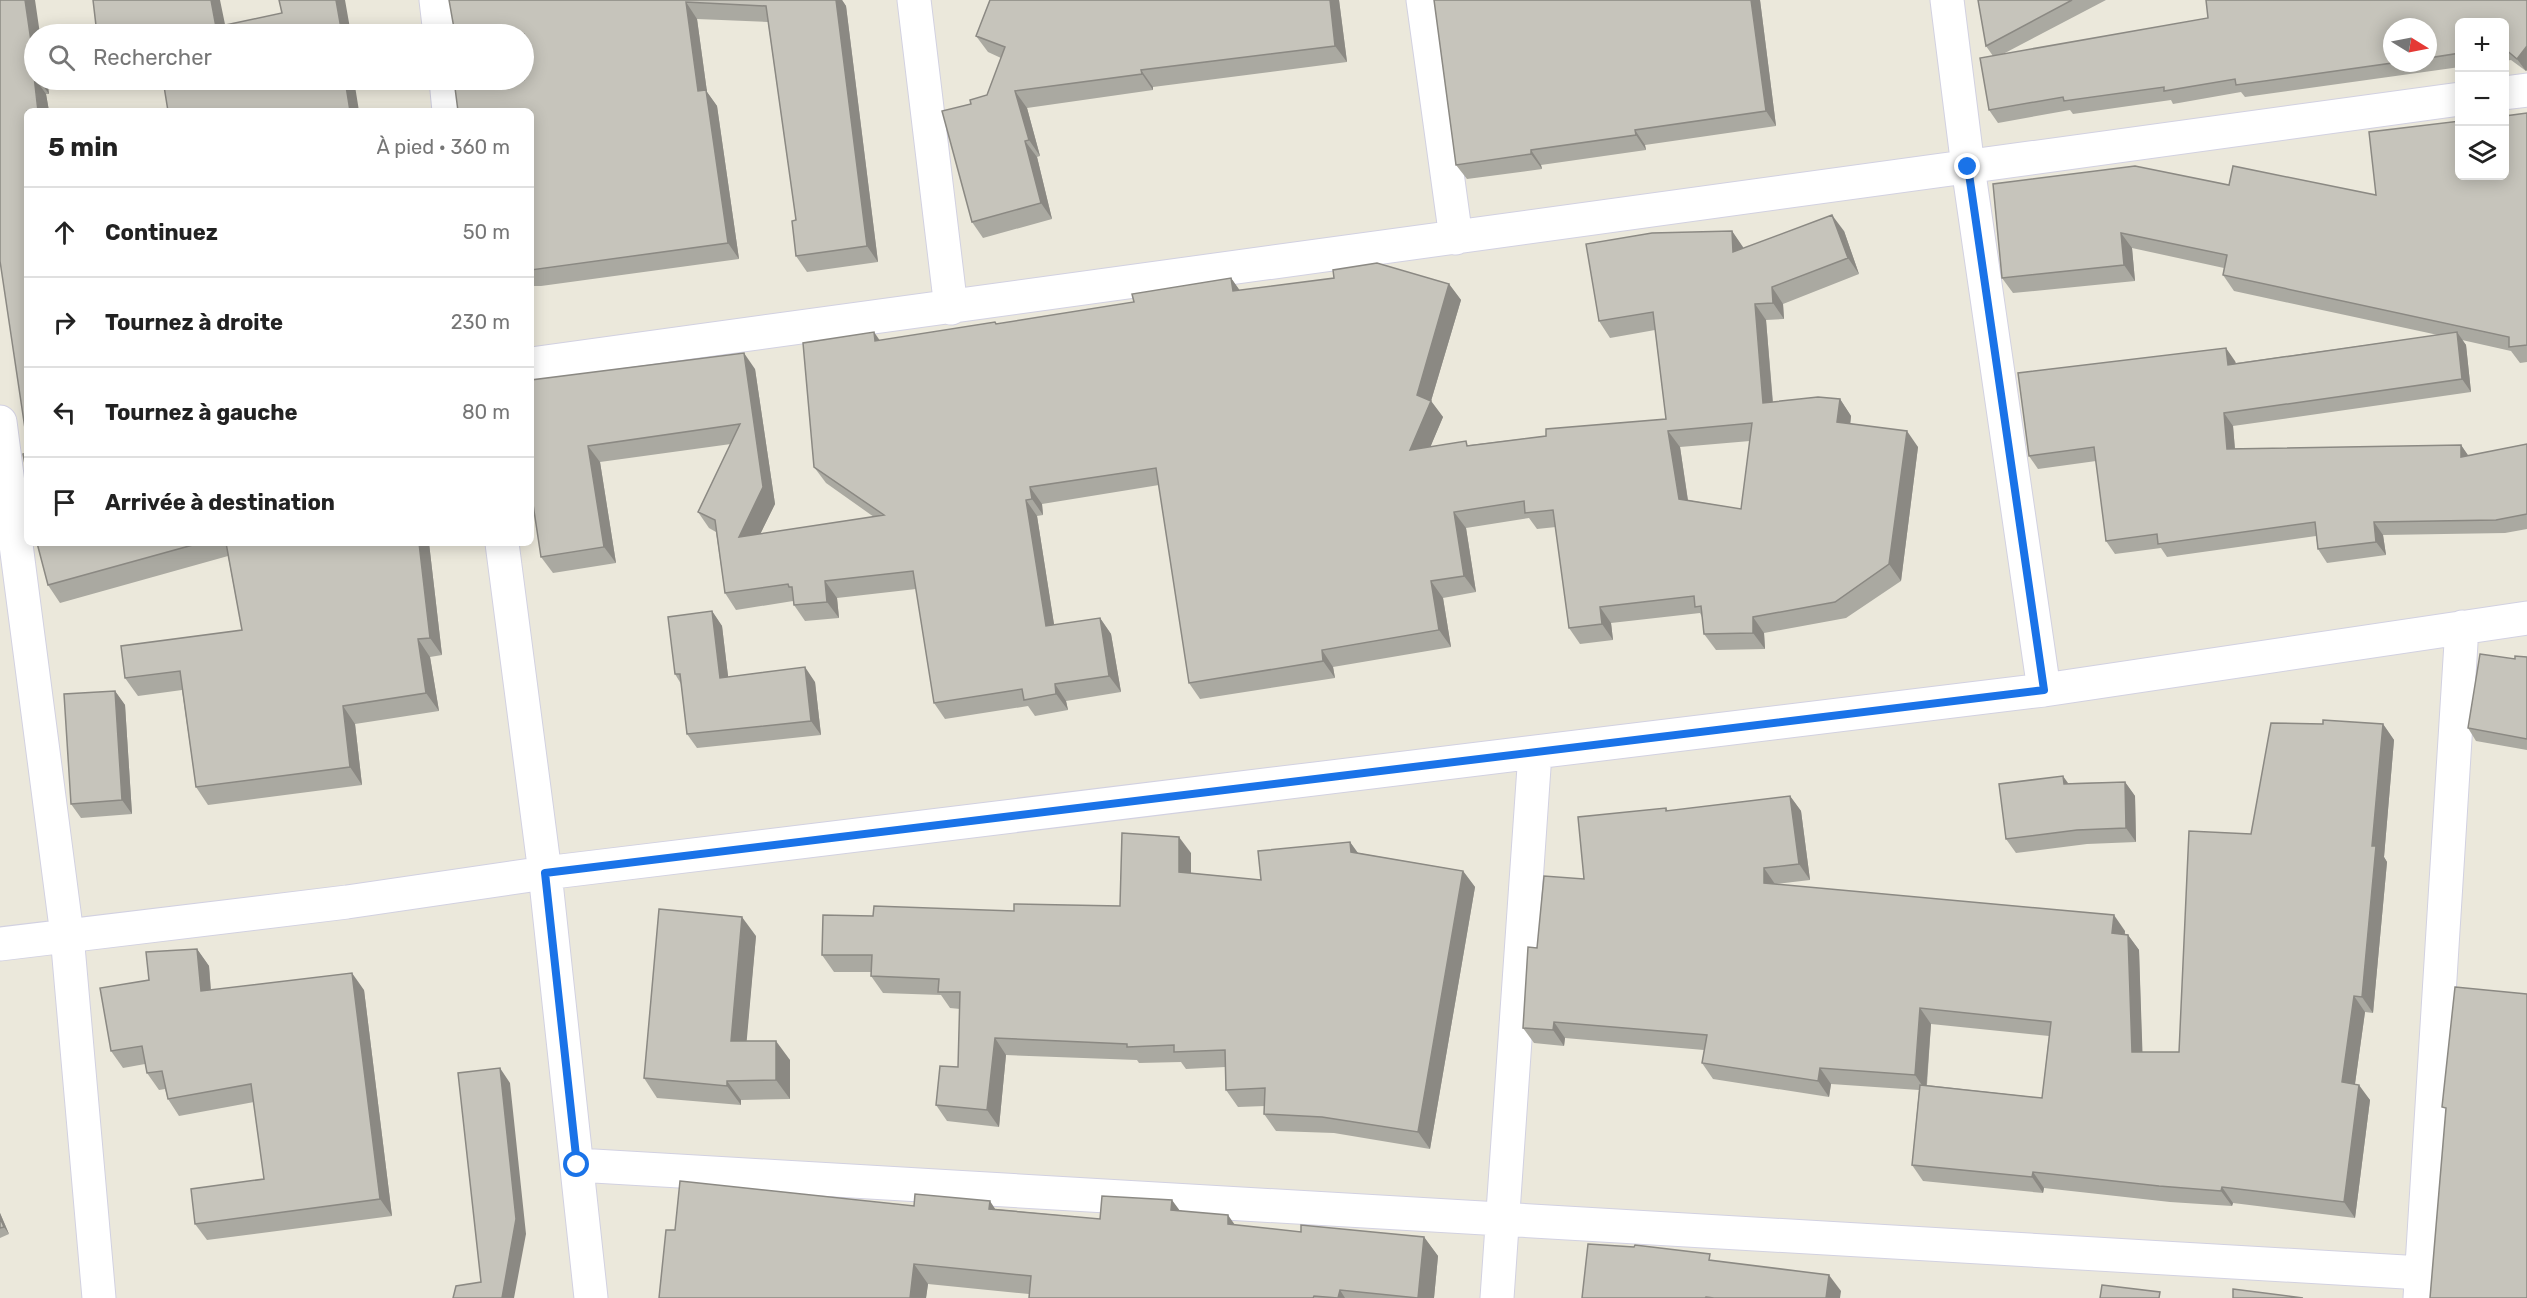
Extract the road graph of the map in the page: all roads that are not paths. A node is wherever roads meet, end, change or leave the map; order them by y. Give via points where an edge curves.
1 (436, 0) edge
2 (914, 0) edge
3 (1423, 0) edge
4 (1947, 0) edge
5 (439, 24) edge
6 (447, 90) edge
7 (2527, 90) edge
8 (2509, 92) edge
9 (2455, 100) edge
10 (449, 108) edge
11 (1968, 167) junction
12 (1456, 238) junction
13 (951, 308) junction
14 (534, 364) edge
15 (0, 422) edge
16 (502, 546) edge
17 (2527, 618) edge
18 (2462, 627) junction
19 (2044, 690) junction
20 (1535, 753) junction
21 (545, 873) junction
22 (68, 935) junction
23 (0, 944) edge
24 (577, 1165) junction
25 (1503, 1218) junction
26 (2421, 1285) edge
27 (99, 1298) edge
28 (591, 1298) edge
29 (1497, 1298) edge

1 - 5 street
2 - 13 street
3 - 12 street
4 - 11 street
6 - 10 street
7 - 8 street
9 - 11 street
11 - 12 street
11 - 19 street
12 - 13 street
13 - 14 street
15 - 22 street
16 - 21 street
17 - 18 street
18 - 19 street
18 - 26 street
19 - 20 street
20 - 21 street
20 - 25 street
21 - 22 street via 347,902
21 - 24 street
22 - 23 street
22 - 27 street
24 - 25 street
24 - 28 street
25 - 26 street
25 - 29 street

